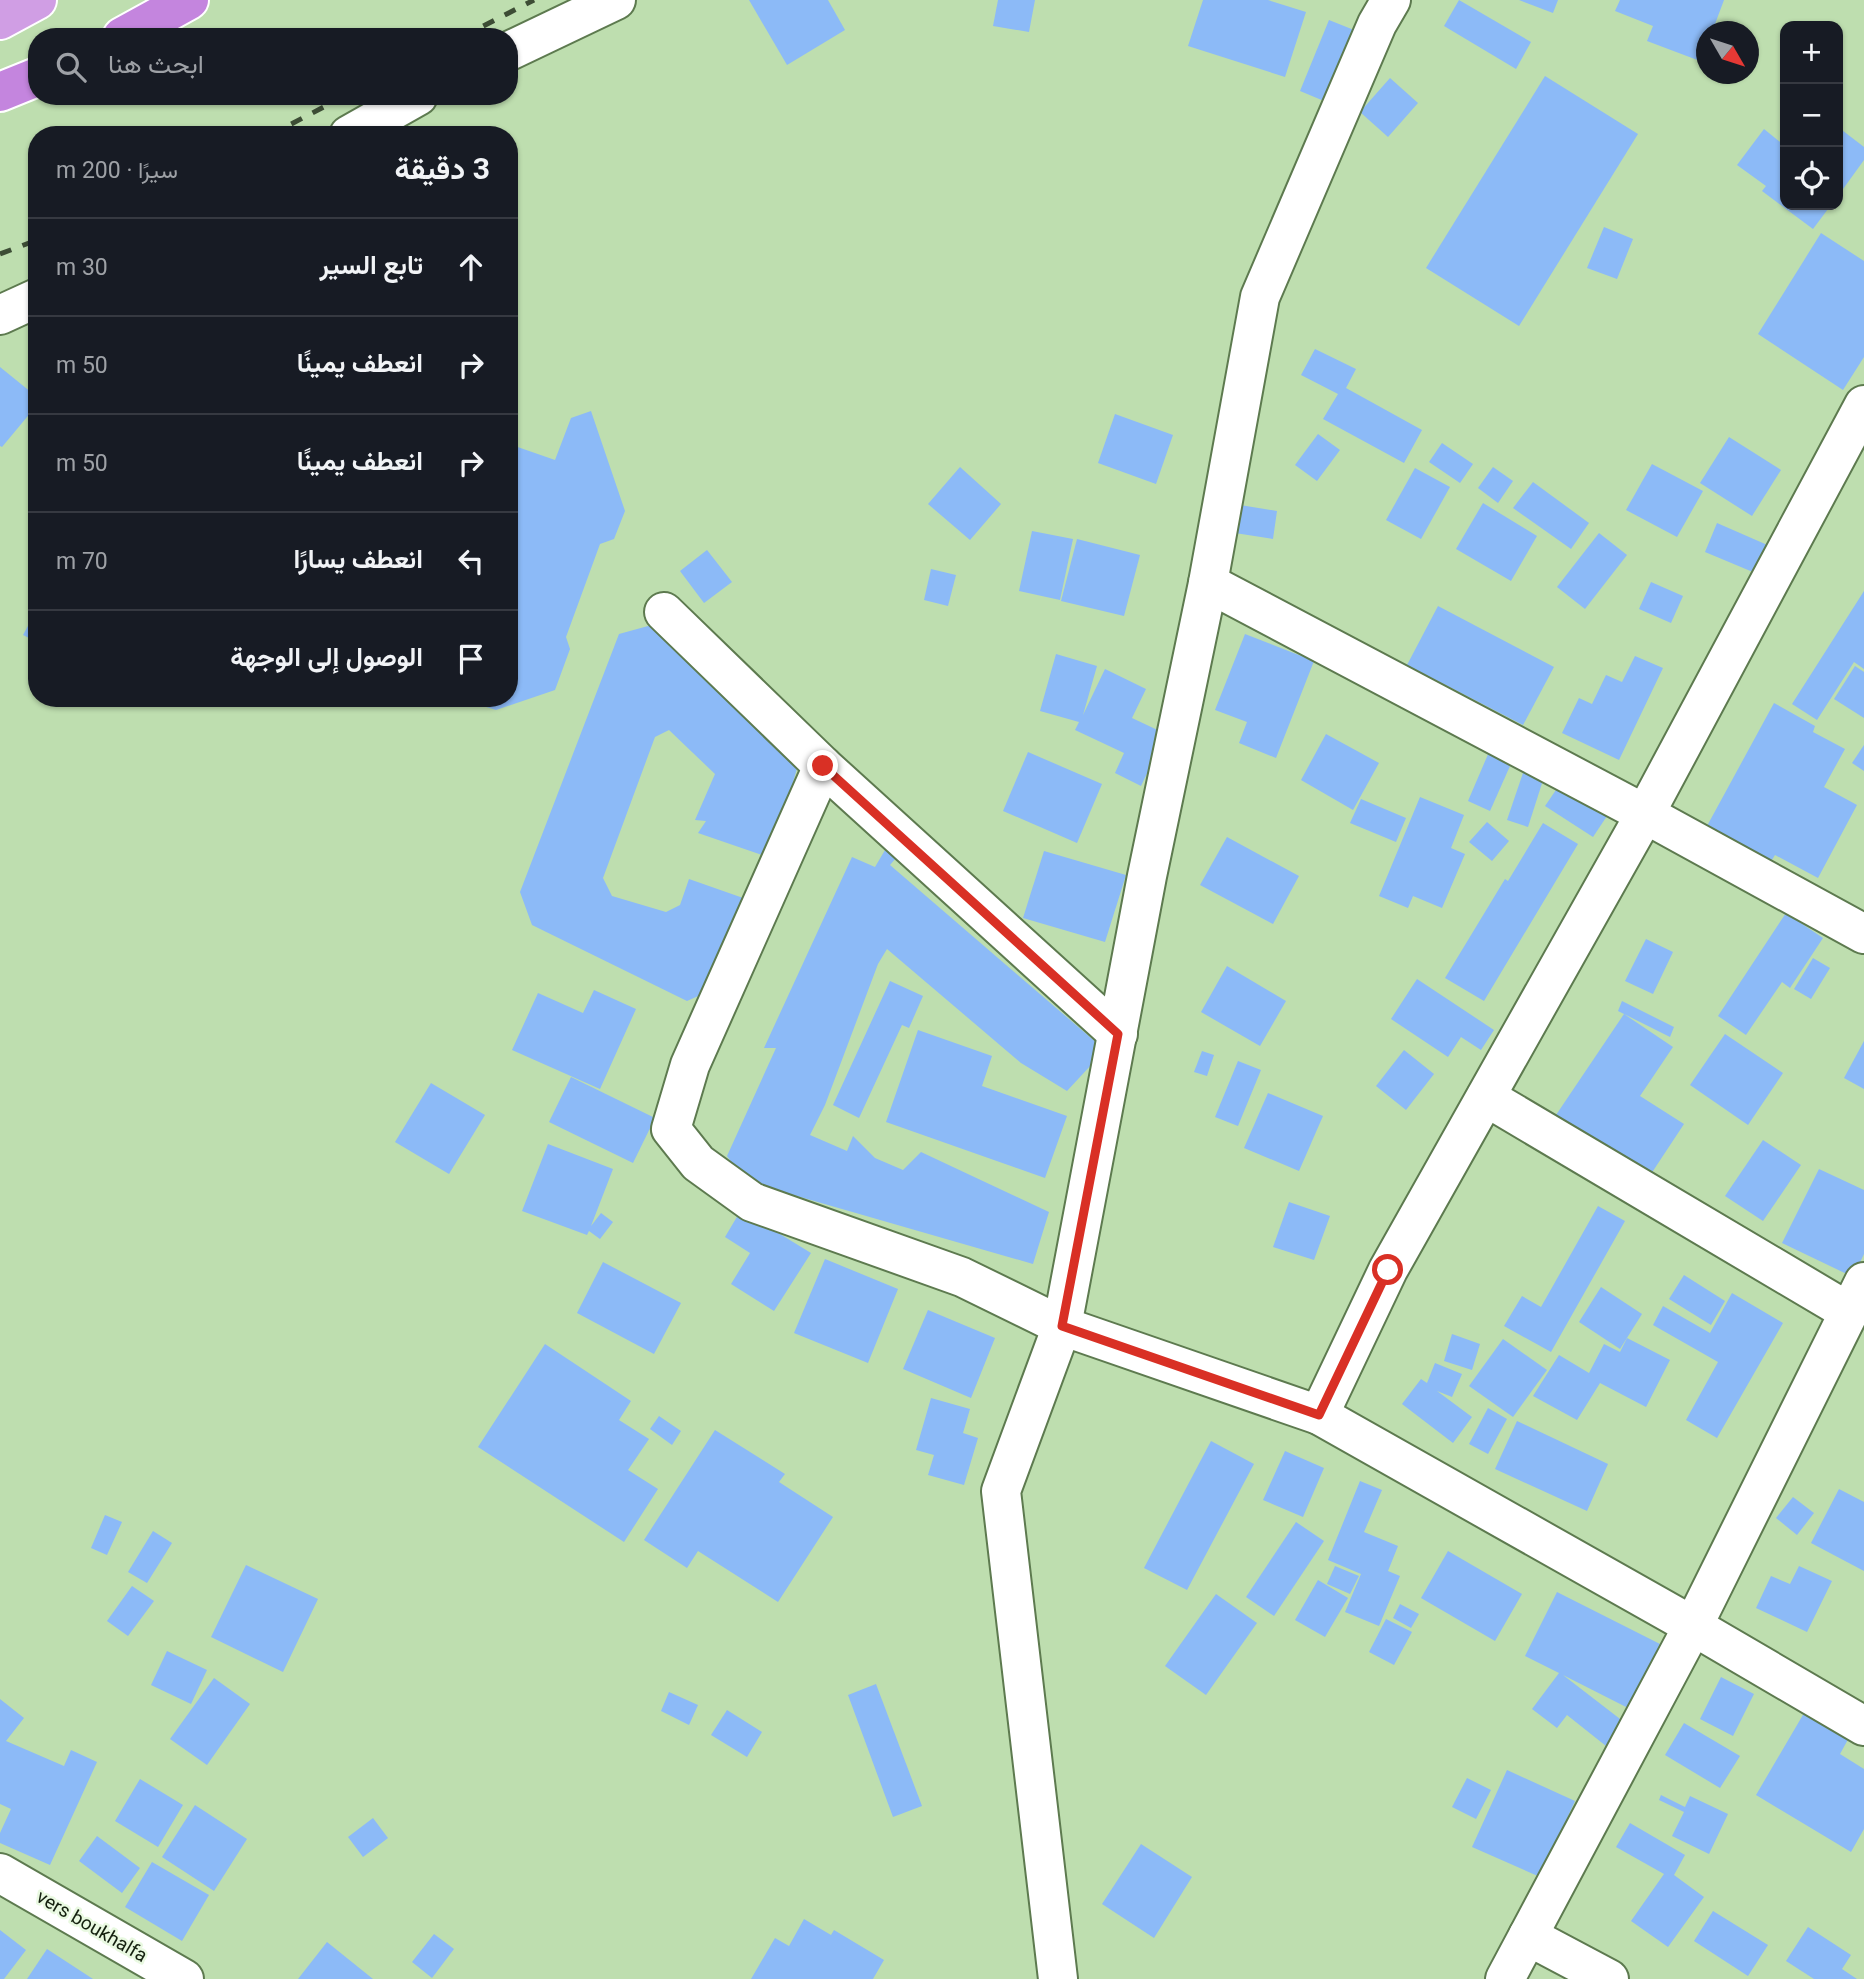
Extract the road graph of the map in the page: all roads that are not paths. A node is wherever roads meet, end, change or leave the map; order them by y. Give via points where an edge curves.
1 (37, 0) edge
2 (189, 0) edge
3 (616, 0) edge
4 (1391, 0) edge
5 (0, 20) edge
6 (138, 28) edge
7 (518, 47) edge
8 (28, 81) edge
9 (0, 92) edge
10 (402, 105) edge
11 (365, 126) edge
12 (28, 302) edge
13 (0, 315) edge
14 (1864, 405) edge
15 (1208, 583) junction
16 (664, 612) dead end
17 (823, 766) junction
18 (1645, 814) junction
19 (1864, 934) edge
20 (1118, 1034) junction
21 (1486, 1097) junction
22 (1857, 1297) edge
23 (1062, 1326) junction
24 (1319, 1415) junction
25 (1693, 1626) junction
26 (1864, 1726) edge
27 (0, 1873) edge
28 (1528, 1936) junction
29 (184, 1979) edge
30 (1058, 1979) edge
31 (1505, 1979) edge
32 (1609, 1979) edge

1 - 5 highway
2 - 6 highway
3 - 7 street
4 - 15 street via 1260,297
8 - 9 highway
10 - 11 street
12 - 13 street
14 - 18 street
15 - 18 street
15 - 20 street
16 - 17 street
17 - 20 street
17 - 23 street via 690,1065 671,1129 698,1163 752,1202 962,1277
18 - 19 street
18 - 21 street
20 - 23 street
21 - 22 street
21 - 24 street via 1388,1270
22 - 25 street
23 - 24 street
23 - 30 street via 1001,1491
24 - 25 street
25 - 26 street
25 - 28 street
27 - 29 street, vers boukhalfa
28 - 31 street
28 - 32 street

